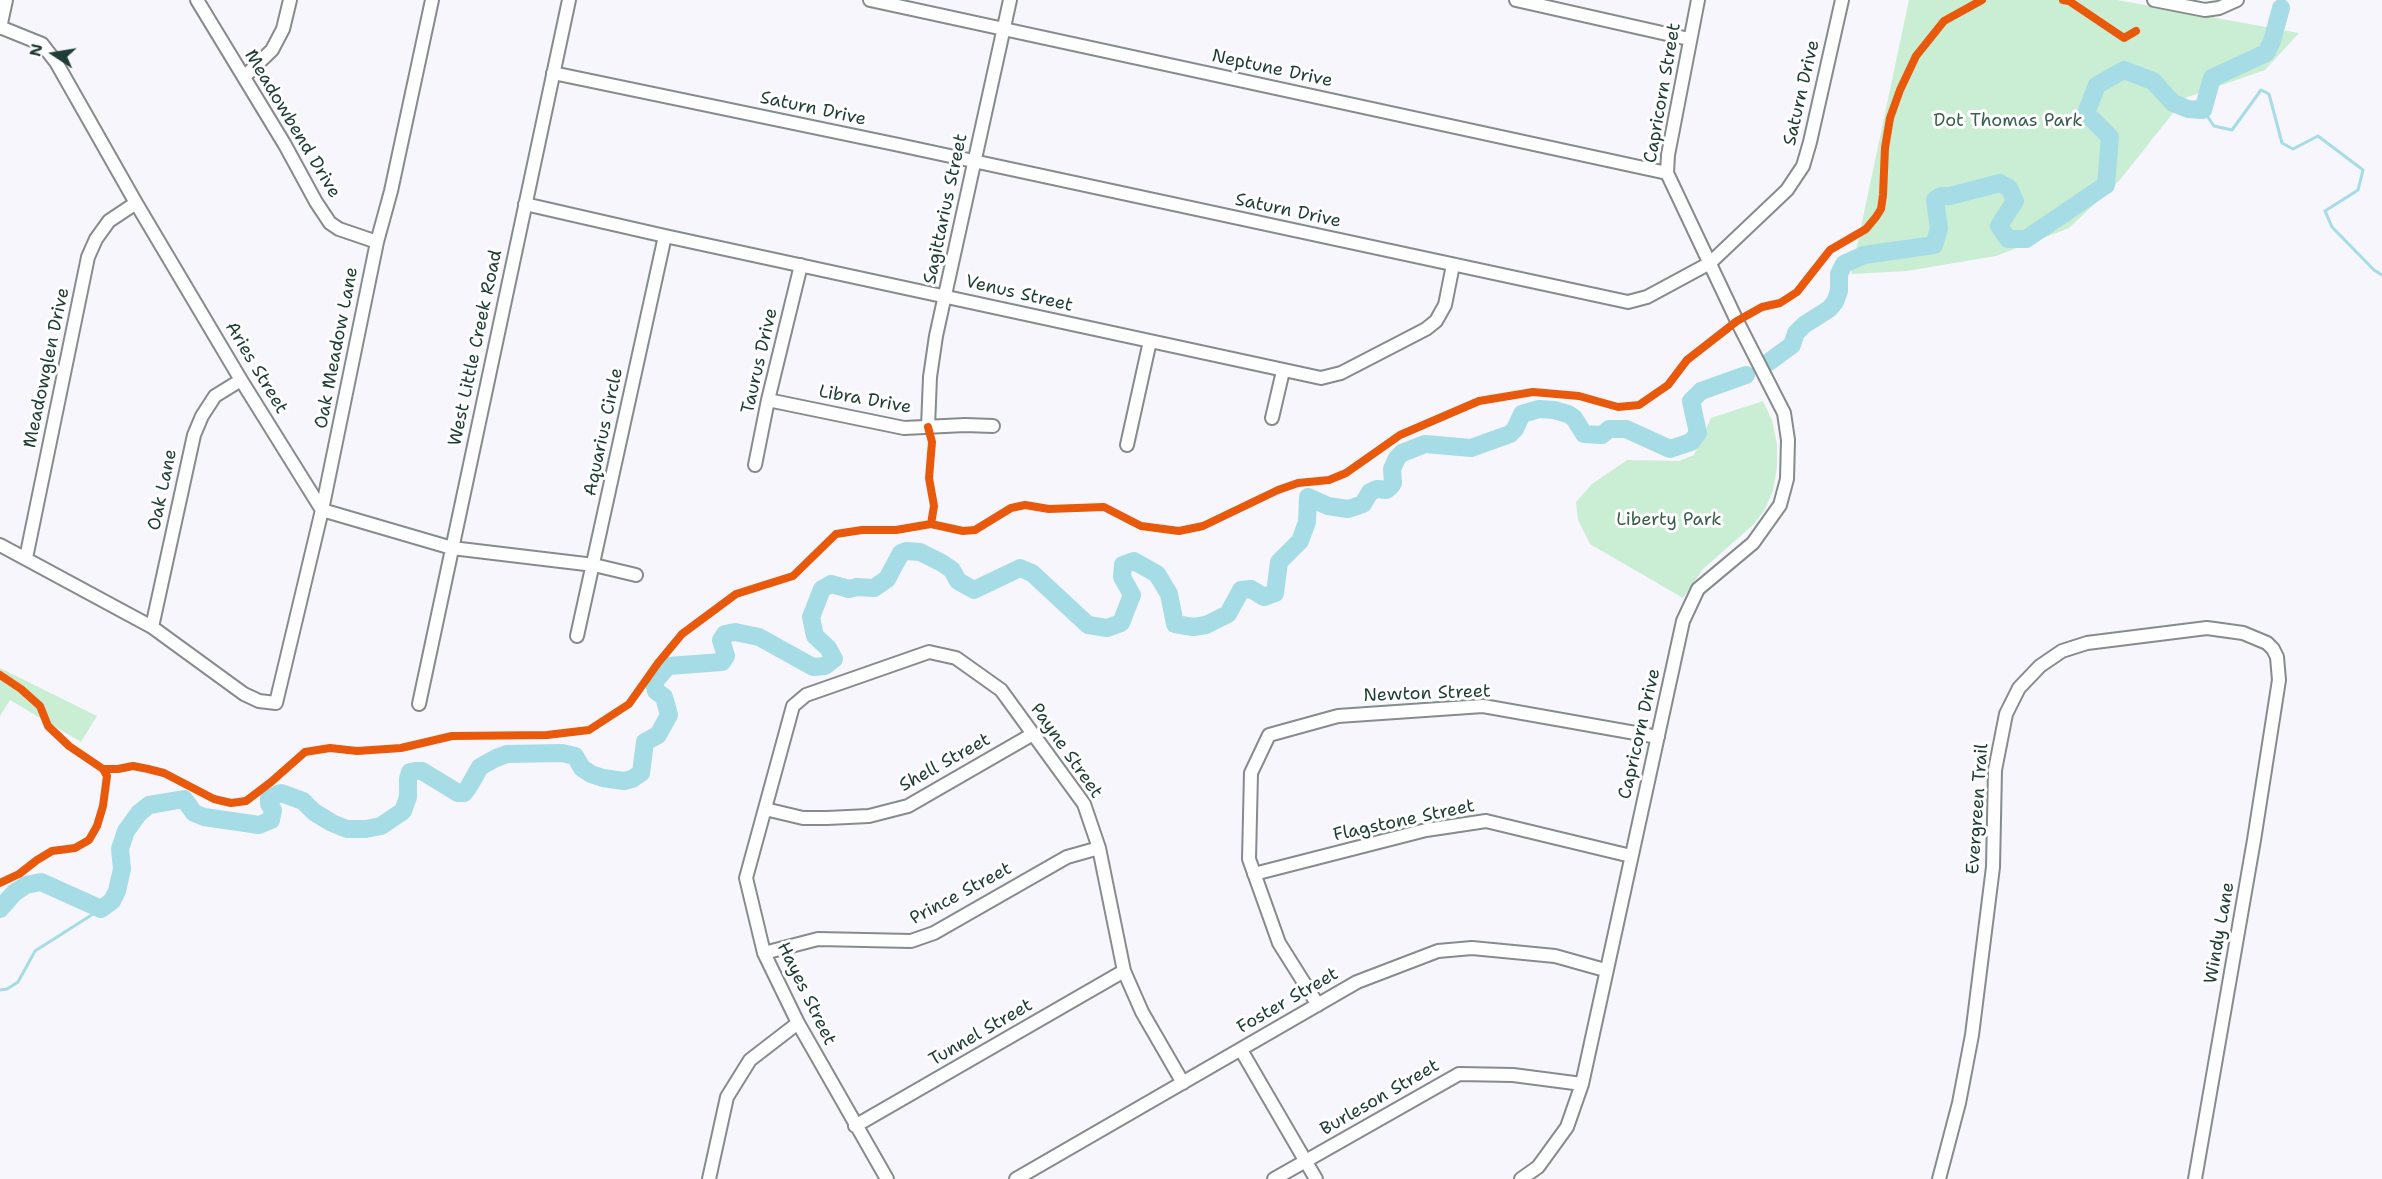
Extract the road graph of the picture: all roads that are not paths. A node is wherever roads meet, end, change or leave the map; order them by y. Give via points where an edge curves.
1 (6, 0) edge
2 (197, 0) edge
3 (290, 0) edge
4 (432, 0) edge
5 (568, 0) edge
6 (870, 0) edge
7 (1010, 0) edge
8 (1516, 0) edge
9 (1698, 0) edge
10 (1842, 0) edge
11 (2154, 0) edge
12 (2237, 0) edge
13 (0, 28) edge
14 (1004, 29) junction
15 (1689, 39) junction
16 (553, 73) junction
17 (244, 77) junction
18 (974, 162) junction
19 (1667, 173) junction
20 (136, 202) junction
21 (525, 204) junction
22 (665, 236) junction
23 (377, 242) junction
24 (1710, 263) junction
25 (801, 265) junction
26 (1453, 265) junction
27 (945, 296) junction
28 (1737, 321) joint
29 (1150, 341) junction
30 (1282, 371) junction
31 (241, 380) junction
32 (768, 400) junction
33 (1272, 418) dead end
34 (993, 426) dead end
35 (928, 427) junction
36 (1127, 445) dead end
37 (755, 465) dead end
38 (322, 510) junction
39 (0, 545) edge
40 (452, 548) junction
41 (26, 558) junction
42 (594, 565) junction
43 (636, 575) dead end
44 (152, 627) junction
45 (577, 636) dead end
46 (2277, 692) joint
47 (419, 704) dead end
48 (793, 706) joint
49 (1033, 734) junction
50 (1658, 737) junction
51 (765, 809) junction
52 (1099, 848) junction
53 (1631, 856) junction
54 (1254, 874) junction
55 (764, 953) junction
56 (1605, 970) junction
57 (1124, 971) junction
58 (1318, 1005) junction
59 (798, 1023) junction
60 (1241, 1050) junction
61 (1184, 1083) junction
62 (1582, 1084) junction
63 (855, 1126) junction
64 (1306, 1161) junction
65 (709, 1179) edge
66 (887, 1179) edge
67 (1016, 1179) edge
68 (1274, 1179) edge
69 (1316, 1179) edge
70 (1521, 1179) edge
71 (1939, 1179) edge
72 (2195, 1179) edge

1 - 13 street
2 - 17 street, Meadowbend Drive
3 - 17 street via 283,29 272,50
4 - 23 street, Oak Meadow Lane via 392,191
5 - 16 street, West Little Creek Road
6 - 14 street, Neptune Drive
7 - 14 street, Sagittarius Street
8 - 15 street
9 - 15 street, Capricorn Street
10 - 24 street, Saturn Drive via 1803,166 1787,190
11 - 12 street via 2205,10
13 - 20 street, Aries Street via 42,44
14 - 18 street, Sagittarius Street
14 - 19 street, Neptune Drive
15 - 19 street, Capricorn Street
16 - 18 street, Saturn Drive
16 - 21 street, West Little Creek Road
17 - 23 street, Meadowbend Drive via 330,223
18 - 26 street, Saturn Drive
18 - 27 street, Sagittarius Street
19 - 24 street, Capricorn Street
20 - 31 street, Aries Street
20 - 41 street, Meadowglen Drive via 109,221 88,257
21 - 22 street, Venus Street
21 - 40 street, West Little Creek Road
22 - 25 street, Venus Street
22 - 42 street, Aquarius Circle
23 - 38 street, Oak Meadow Lane
24 - 26 street, Saturn Drive via 1647,297 1628,302
24 - 28 street, Capricorn Street
25 - 27 street, Venus Street
25 - 32 street, Taurus Drive
26 - 30 street, Venus Street via 1445,305 1426,329 1341,372 1321,378
27 - 29 street, Venus Street
27 - 35 street, Sagittarius Street via 930,377
28 - 50 street, Capricorn Drive via 1784,413 1787,479 1780,505 1753,543 1698,589 1683,621
29 - 30 street, Venus Street
29 - 36 street
30 - 33 street
31 - 38 street, Aries Street
31 - 44 street, Oak Lane via 215,396 194,435
32 - 35 street, Libra Drive via 904,428
32 - 37 street, Taurus Drive
34 - 35 street, Libra Drive
38 - 40 street
38 - 44 street, Oak Meadow Lane via 276,703 244,694
39 - 41 street
40 - 42 street
40 - 47 street, West Little Creek Road
41 - 44 street
42 - 43 street
42 - 45 street, Aquarius Circle
46 - 71 street, Evergreen Trail via 2279,666 2267,643 2243,633 2207,628 2088,643 2062,651 2019,688 2006,714 1998,752 1993,867 1972,1035
46 - 72 street, Windy Lane
48 - 49 street, Payne Street via 806,695 929,652 956,658 1001,690
48 - 51 street, Hayes Street
49 - 51 street, Shell Street via 908,806 869,816 827,818 803,818
49 - 52 street, Payne Street via 1084,804
50 - 53 street, Capricorn Drive
50 - 54 street, Newton Street via 1483,706 1338,716 1269,735 1251,773 1249,859
51 - 55 street, Hayes Street via 746,878
52 - 55 street, Prince Street via 1067,857 934,933 911,941 818,939
52 - 57 street, Payne Street
53 - 54 street, Flagstone Street via 1486,821 1426,830
53 - 56 street, Capricorn Drive
54 - 58 street via 1279,942
55 - 59 street, Hayes Street
56 - 58 street, Foster Street via 1554,956 1472,948 1438,951 1357,982
56 - 62 street, Capricorn Drive
57 - 61 street, Payne Street via 1142,1012
57 - 63 street, Tunnel Street
58 - 60 street, Foster Street
59 - 63 street, Hayes Street
59 - 65 street via 750,1060 727,1097
60 - 61 street, Foster Street
60 - 64 street
61 - 67 street, Foster Street
62 - 64 street, Burleson Street via 1513,1075 1460,1074
62 - 70 street, Capricorn Drive via 1567,1127 1538,1167
63 - 66 street, Hayes Street
64 - 68 street, Burleson Street
64 - 69 street

